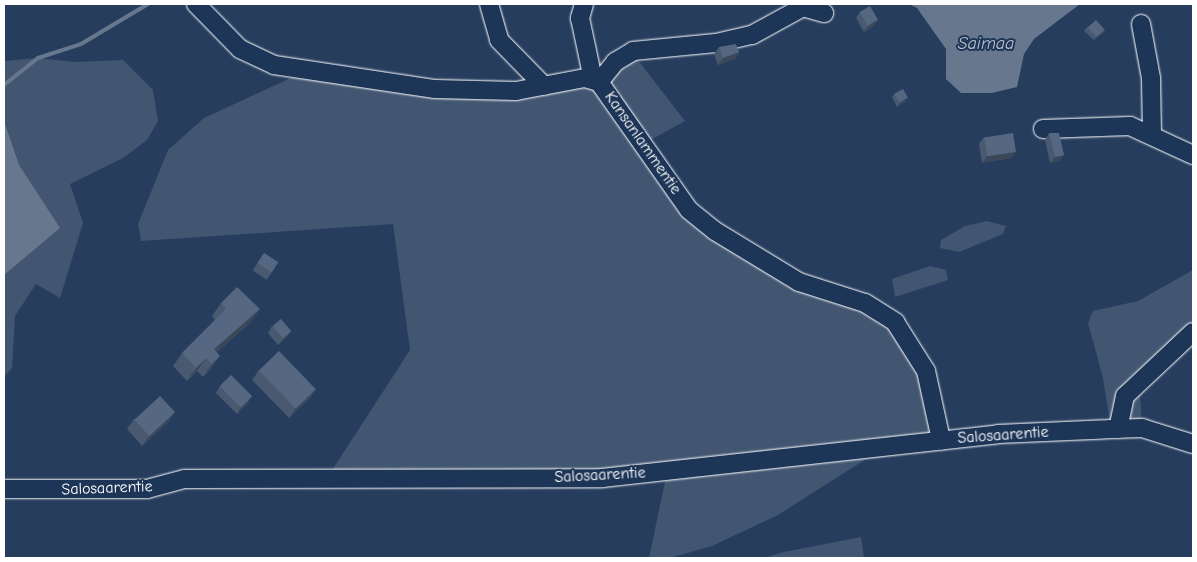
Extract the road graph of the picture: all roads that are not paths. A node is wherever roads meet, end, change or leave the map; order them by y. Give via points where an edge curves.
1 (196, 4) edge
2 (489, 4) edge
3 (584, 4) edge
4 (824, 13) dead end
5 (1140, 24) dead end
6 (596, 80) junction
7 (544, 86) junction
8 (1043, 129) dead end
9 (1154, 135) junction
10 (1193, 156) edge
11 (1193, 332) edge
12 (1193, 340) edge
13 (1174, 346) junction
14 (1118, 429) junction
15 (941, 440) junction
16 (1193, 444) edge
17 (4, 489) edge

1 - 7 street, Kansanlammentie via 229,40 262,62 435,89 516,91
2 - 7 street via 499,40
3 - 6 street via 580,18
4 - 6 street via 803,7 752,35 633,51
5 - 9 street via 1151,78
6 - 7 street, Kansanlammentie
6 - 15 street, Kansanlammentie via 689,210 714,231 799,282 864,303 894,322 926,371
8 - 9 street via 1130,126
9 - 10 street
11 - 13 street
12 - 13 street
13 - 14 street via 1125,396
14 - 15 street, Salosaarentie
14 - 16 street, Salosaarentie via 1142,428
15 - 17 street, Salosaarentie via 602,478 185,478 147,489

